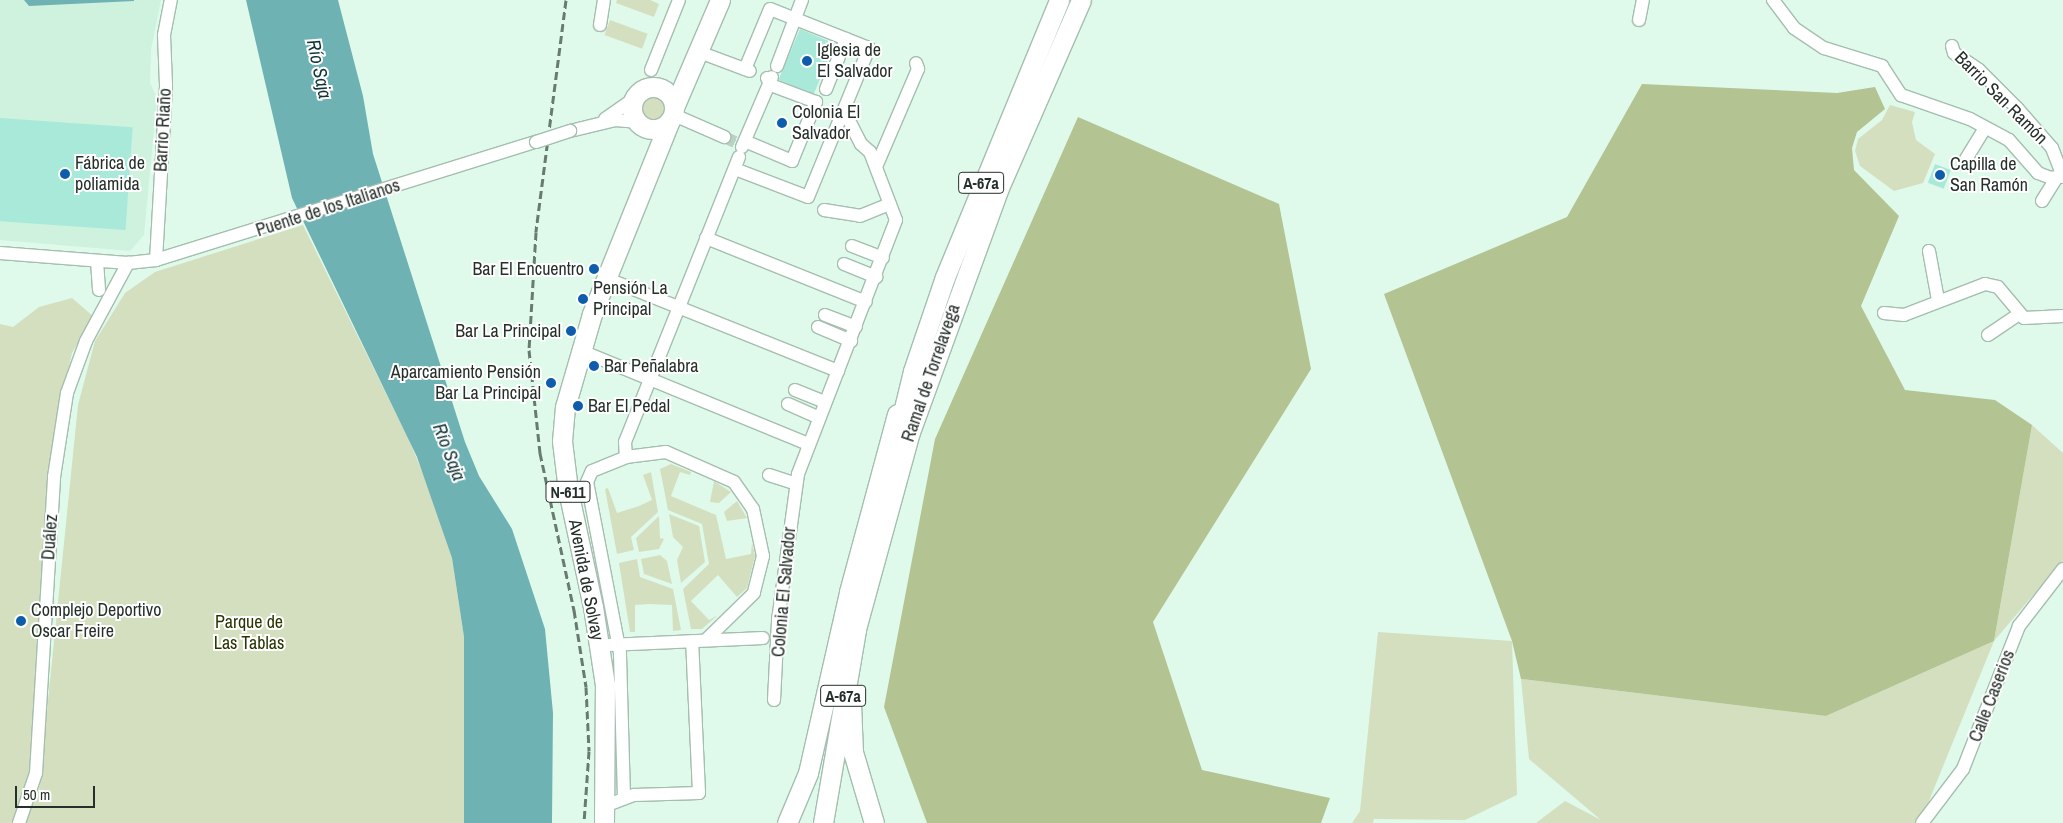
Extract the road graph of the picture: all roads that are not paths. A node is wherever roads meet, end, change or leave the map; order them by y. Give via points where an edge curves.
1 (171, 0) edge
2 (604, 0) edge
3 (679, 0) edge
4 (720, 0) edge
5 (802, 0) edge
6 (1060, 0) edge
7 (1081, 0) edge
8 (1643, 0) edge
9 (1773, 0) edge
10 (795, 18) junction
11 (1639, 20) dead end
12 (600, 25) dead end
13 (846, 39) junction
14 (1952, 46) dead end
15 (696, 59) junction
16 (916, 63) dead end
17 (772, 76) junction
18 (654, 78) junction
19 (823, 97) dead end
20 (634, 99) junction
21 (844, 112) junction
22 (673, 114) junction
23 (596, 123) junction
24 (641, 125) junction
25 (1985, 128) junction
26 (724, 137) tunnel mouth
27 (741, 151) junction
28 (1963, 164) dead end
29 (876, 167) junction
30 (649, 173) junction
31 (2061, 177) edge
32 (2042, 201) dead end
33 (890, 204) junction
34 (824, 210) dead end
35 (706, 238) junction
36 (852, 246) dead end
37 (1929, 251) dead end
38 (0, 253) edge
39 (883, 258) junction
40 (156, 260) junction
41 (97, 261) junction
42 (128, 263) junction
43 (844, 264) dead end
44 (876, 276) junction
45 (608, 279) junction
46 (962, 284) junction
47 (98, 290) dead end
48 (1938, 300) junction
49 (866, 302) junction
50 (679, 308) junction
51 (1884, 313) dead end
52 (825, 315) dead end
53 (2018, 316) junction
54 (2063, 316) edge
55 (818, 327) dead end
56 (856, 327) junction
57 (1988, 335) dead end
58 (851, 341) junction
59 (579, 350) junction
60 (838, 371) junction
61 (914, 371) junction
62 (650, 379) junction
63 (795, 390) dead end
64 (825, 402) junction
65 (788, 404) dead end
66 (818, 418) junction
67 (808, 444) junction
68 (626, 457) junction
69 (769, 475) dead end
70 (796, 484) junction
71 (2063, 569) edge
72 (763, 638) dead end
73 (706, 640) junction
74 (692, 641) junction
75 (609, 644) junction
76 (774, 700) dead end
77 (624, 798) junction
78 (604, 814) edge
79 (20, 823) edge
80 (787, 823) edge
81 (812, 823) edge
82 (823, 823) edge
83 (874, 823) edge
84 (1922, 823) edge

1 - 40 street, Barrio Riaño via 164,35 166,85
2 - 12 street
3 - 18 street
4 - 15 highway, Avenida de Solvay / N-611
5 - 10 street
6 - 61 highway, Ramal de Torrelavega / A-67a via 983,178
7 - 46 highway, Ramal de Torrelavega / A-67a
8 - 11 street
9 - 25 street, Barrio San Ramón via 1794,28 1824,48 1882,66 1901,95 1952,111
10 - 13 street
10 - 15 street via 770,9 748,70
10 - 17 street
13 - 19 street
13 - 21 street via 870,48
14 - 31 street, Barrio San Ramón via 1954,53 1979,70 2052,148
15 - 18 highway
15 - 22 highway, Avenida de Solvay / N-611
16 - 29 street via 918,70
17 - 27 street
17 - 27 street via 816,102 792,161
18 - 20 highway
18 - 22 highway via 669,93
20 - 23 street
20 - 24 highway, N-611 via 632,108
21 - 27 street via 808,197
21 - 29 street, Colonia El Salvador
22 - 24 highway via 661,128
22 - 26 street
22 - 30 highway, Avenida de Solvay / N-611
23 - 24 street
23 - 40 street, Puente de los Italianos, bridge
24 - 30 highway, Avenida de Solvay / N-611 via 652,153
25 - 28 street, Barrio San Ramón
25 - 31 street, Barrio San Ramón via 2016,146 2038,173
27 - 35 street
29 - 33 street, Colonia El Salvador
30 - 45 highway, Avenida de Solvay / N-611
31 - 32 street
33 - 34 street via 860,216
33 - 39 street, Colonia El Salvador via 895,225
35 - 49 street
35 - 50 street
36 - 39 street
37 - 48 street via 1930,272
38 - 41 street, Puente de los Italianos
39 - 44 street, Colonia El Salvador
40 - 42 street, Puente de los Italianos
41 - 42 street, Puente de los Italianos
41 - 47 street
42 - 79 street, Duález via 86,341 67,393 54,477 36,773
43 - 44 street
44 - 49 street, Colonia El Salvador
45 - 50 street
45 - 59 highway, Avenida de Solvay / N-611
46 - 82 highway, Ramal de Torrelavega / A-67a via 888,504 856,629
46 - 83 highway via 902,473 855,664 851,702 853,752
48 - 51 street via 1904,316
48 - 53 street via 1978,286 1992,285 2003,292
49 - 56 street, Colonia El Salvador
50 - 60 street
50 - 62 street
52 - 56 street
53 - 54 street
53 - 57 street
55 - 58 street
56 - 58 street, Colonia El Salvador
58 - 60 street, Colonia El Salvador
59 - 62 street
59 - 75 highway, Avenida de Solvay / N-611 via 564,407 562,440 568,490
60 - 64 street, Colonia El Salvador
61 - 80 highway via 899,408 849,592 808,773
61 - 81 highway, Ramal de Torrelavega / A-67a via 853,599 826,732
62 - 67 street
62 - 68 street via 625,442
63 - 64 street
64 - 66 street, Colonia El Salvador
65 - 66 street
66 - 67 street, Colonia El Salvador
67 - 70 street, Colonia El Salvador
68 - 73 street via 666,452 734,482 753,509 763,556 756,588
68 - 75 street via 592,471 586,479
69 - 70 street
70 - 76 street, Colonia El Salvador via 778,620
71 - 84 street, Calle Caserios via 2019,626 1963,769
72 - 73 street
73 - 74 street
74 - 75 street
74 - 77 street via 699,793
75 - 77 street
75 - 78 highway, Avenida de Solvay / N-611
77 - 78 street

